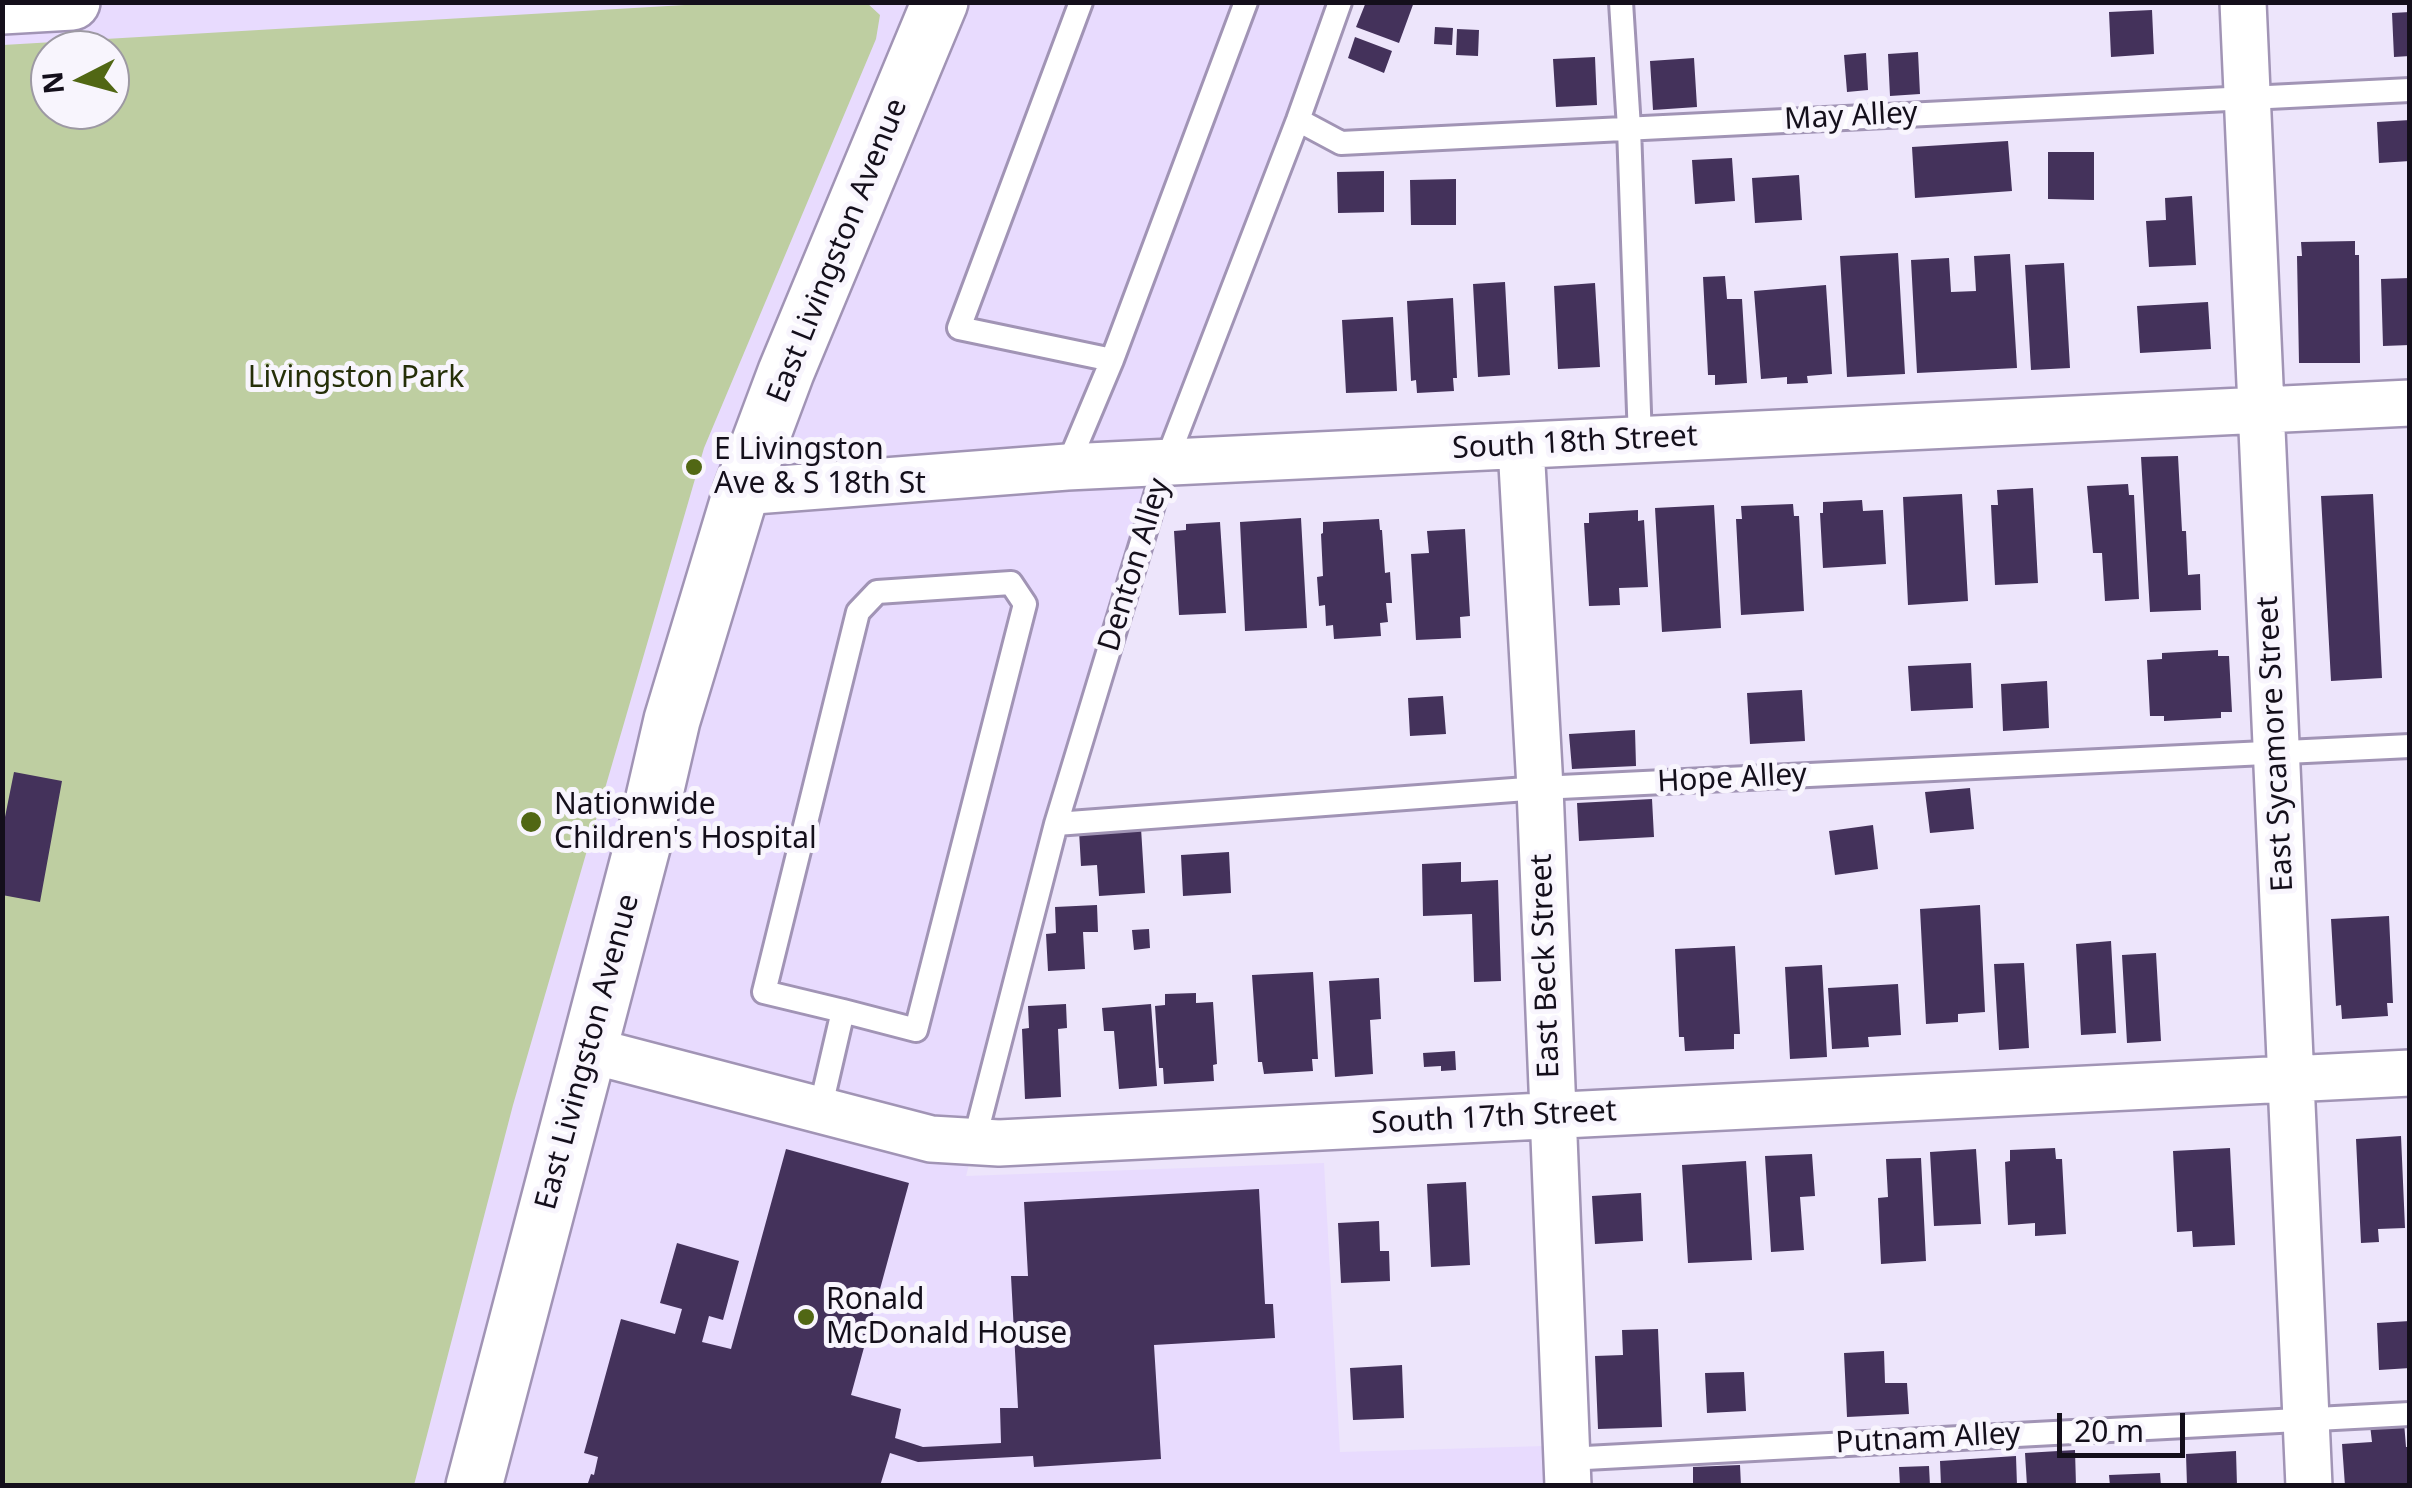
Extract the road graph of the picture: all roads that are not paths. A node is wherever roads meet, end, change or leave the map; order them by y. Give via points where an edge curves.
1 (72, 2) edge
2 (940, 2) edge
3 (1082, 2) edge
4 (1246, 2) edge
5 (1340, 2) edge
6 (1621, 2) edge
7 (2243, 2) edge
8 (2, 6) edge
9 (2410, 90) edge
10 (2247, 96) junction
11 (1298, 120) junction
12 (1629, 128) junction
13 (1112, 360) junction
14 (2410, 403) edge
15 (2261, 410) junction
16 (1640, 440) junction
17 (1522, 446) junction
18 (1166, 462) junction
19 (1066, 467) junction
20 (741, 492) junction
21 (2410, 746) edge
22 (2276, 752) junction
23 (1540, 788) junction
24 (1056, 824) junction
25 (842, 1011) junction
26 (589, 1050) junction
27 (2410, 1073) edge
28 (2291, 1079) junction
29 (820, 1110) junction
30 (1551, 1116) junction
31 (974, 1142) junction
32 (2410, 1414) edge
33 (2306, 1419) junction
34 (1567, 1472) edge
35 (474, 1486) edge
36 (2309, 1486) edge

1 - 8 main road
2 - 20 main road, East Livingston Avenue
3 - 13 lane via 959,328
4 - 13 lane
5 - 11 lane, Denton Alley
6 - 12 lane
7 - 10 street, East Sycamore Street
9 - 10 lane, May Alley
10 - 12 lane, May Alley
10 - 15 street, East Sycamore Street
11 - 12 lane, May Alley via 1341,143
11 - 18 lane, Denton Alley
12 - 16 lane
13 - 19 lane
14 - 15 street, South 18th Street
15 - 16 street, South 18th Street
15 - 22 street, East Sycamore Street
16 - 17 street, South 18th Street
17 - 18 street, South 18th Street
17 - 23 street, East Beck Street
18 - 19 street, South 18th Street
18 - 24 lane, Denton Alley
19 - 20 street, South 18th Street
20 - 26 main road, East Livingston Avenue via 672,720
21 - 22 lane, Hope Alley
22 - 23 lane, Hope Alley
22 - 28 street, East Sycamore Street
23 - 24 lane, Hope Alley
23 - 30 street, East Beck Street
24 - 31 lane, Denton Alley
25 - 25 lane via 916,1030 1026,604 1011,582 877,592 858,612 764,992
25 - 29 lane
26 - 29 street, South 17th Street
26 - 35 main road, East Livingston Avenue
27 - 28 street, South 17th Street
28 - 30 street, South 17th Street
28 - 33 street, East Sycamore Street
29 - 31 street, South 17th Street via 932,1139
30 - 31 street, South 17th Street
30 - 34 street, East Beck Street
32 - 33 lane, Putnam Alley
33 - 34 lane, Putnam Alley
33 - 36 street, East Sycamore Street

